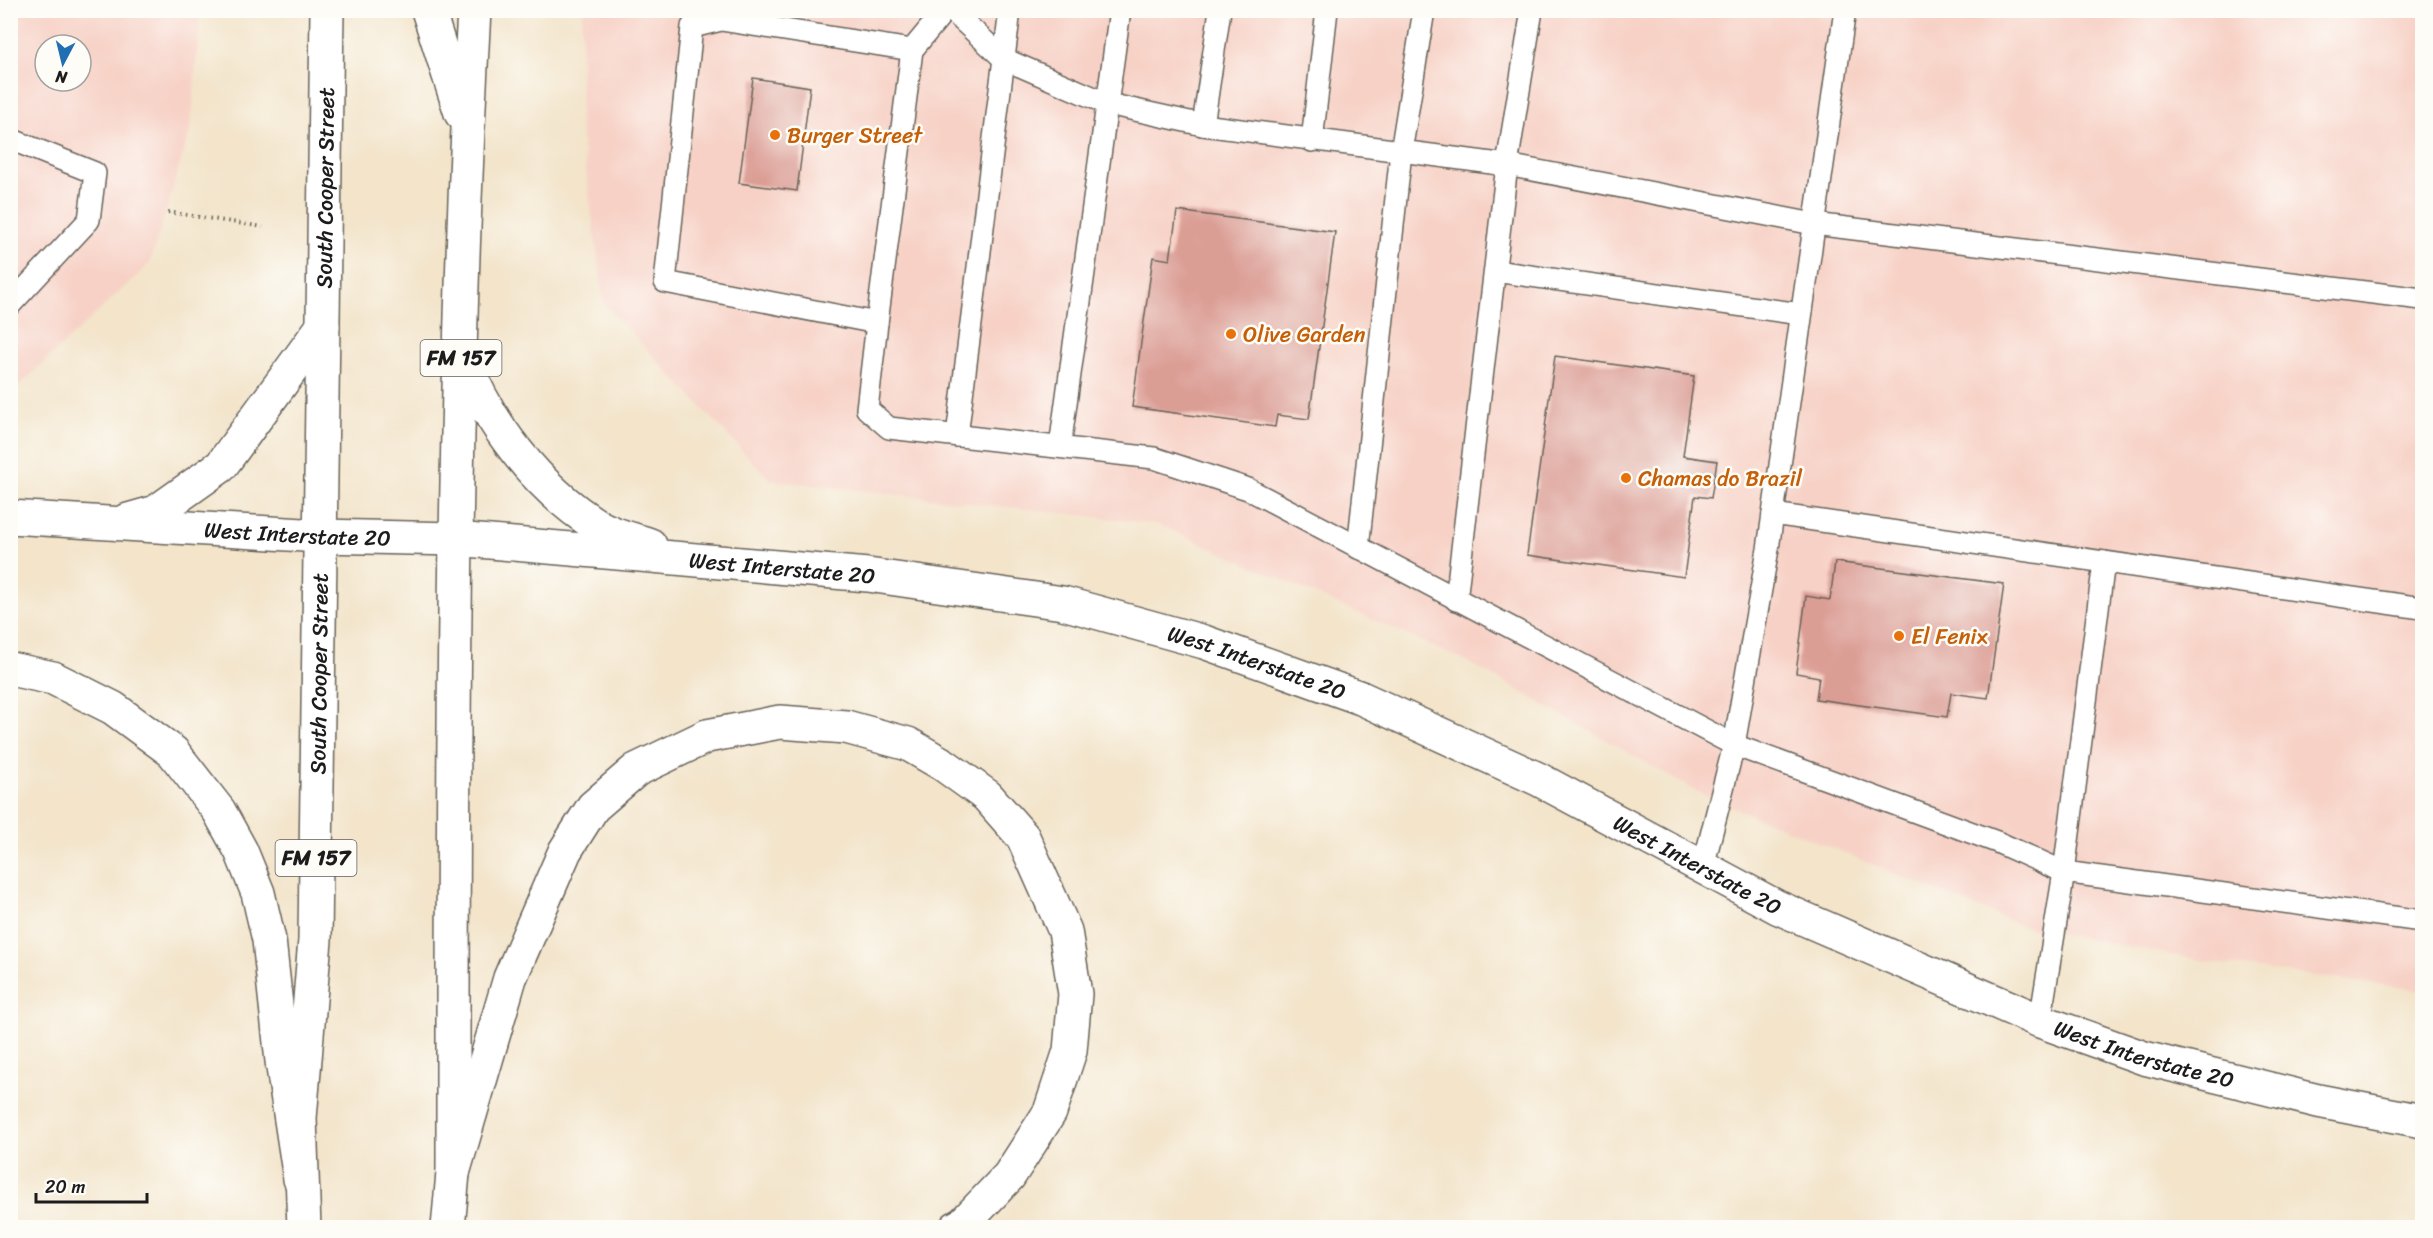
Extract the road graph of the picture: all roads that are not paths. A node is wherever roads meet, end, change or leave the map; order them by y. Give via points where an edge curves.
1 (327, 10) edge
2 (428, 10) edge
3 (474, 10) edge
4 (945, 10) edge
5 (951, 10) edge
6 (1010, 10) edge
7 (1120, 10) edge
8 (1220, 10) edge
9 (1327, 10) edge
10 (1424, 10) edge
11 (1532, 10) edge
12 (1845, 10) edge
13 (912, 50) junction
14 (1004, 59) junction
15 (1108, 104) junction
16 (1203, 125) junction
17 (467, 132) junction
18 (10, 139) edge
19 (1312, 141) junction
20 (1401, 152) junction
21 (1507, 165) junction
22 (1814, 224) junction
23 (1495, 272) junction
24 (2422, 299) edge
25 (10, 305) edge
26 (1801, 314) junction
27 (877, 322) junction
28 (323, 326) junction
29 (461, 351) junction
30 (957, 436) junction
31 (1060, 447) junction
32 (1773, 513) junction
33 (10, 517) edge
34 (116, 524) junction
35 (320, 536) junction
36 (456, 539) junction
37 (1358, 548) junction
38 (688, 560) junction
39 (2104, 562) junction
40 (1456, 600) junction
41 (2422, 608) edge
42 (10, 669) edge
43 (1734, 745) junction
44 (1702, 867) junction
45 (2064, 872) junction
46 (2422, 921) edge
47 (2040, 1021) junction
48 (2422, 1120) edge
49 (453, 1173) junction
50 (300, 1179) junction
51 (304, 1227) edge
52 (448, 1227) edge
53 (956, 1227) edge

1 - 28 main road, South Cooper Street / FM 157
2 - 17 main road
3 - 17 main road, FM 157
4 - 13 lane
5 - 14 lane
6 - 14 lane
7 - 15 lane
8 - 16 lane
9 - 19 lane
10 - 20 lane
11 - 21 lane
12 - 22 lane
13 - 27 lane
13 - 27 lane via 721,20 692,27 665,282
14 - 15 lane
14 - 30 lane
15 - 16 lane
15 - 31 lane
16 - 19 lane
17 - 29 main road, FM 157
18 - 25 lane via 95,173 89,220
19 - 20 lane
20 - 21 lane
20 - 37 lane
21 - 22 lane
21 - 23 lane
22 - 24 lane
22 - 26 lane
23 - 26 lane
23 - 40 lane
26 - 32 lane
27 - 30 lane via 867,409 889,428
28 - 34 main road via 221,466 156,512
28 - 35 main road, South Cooper Street / FM 157
29 - 36 main road, FM 157
29 - 38 main road via 502,432 535,475 599,526
30 - 31 lane
31 - 37 lane via 1154,458 1248,489
32 - 39 lane
32 - 43 lane
33 - 34 main road, West Interstate 20
34 - 35 main road, West Interstate 20
35 - 36 main road, West Interstate 20
35 - 50 main road, South Cooper Street / FM 157 via 315,940 300,1118
36 - 38 main road, West Interstate 20
36 - 49 main road, FM 157
37 - 40 lane
38 - 44 main road, West Interstate 20 via 868,575 1063,603 1204,642 1361,698 1538,779
39 - 41 lane
39 - 45 lane
40 - 43 lane
42 - 50 main road via 53,678 113,708 173,752 219,811 258,893 269,940
43 - 44 lane
43 - 45 lane via 1997,842
44 - 47 main road, West Interstate 20 via 1777,907
45 - 46 lane
45 - 47 lane
47 - 48 main road, West Interstate 20 via 2144,1058 2318,1101
49 - 52 main road, FM 157
49 - 53 main road via 510,978 565,851 593,807 636,770 707,736 780,722 846,727 908,744 987,796 1023,837 1065,931 1075,994 1070,1051 1050,1112 1009,1176
50 - 51 main road, South Cooper Street / FM 157

